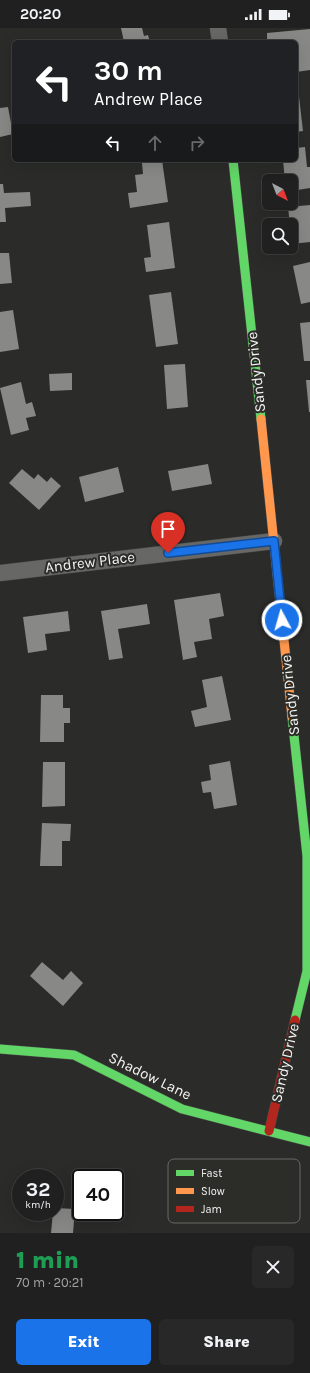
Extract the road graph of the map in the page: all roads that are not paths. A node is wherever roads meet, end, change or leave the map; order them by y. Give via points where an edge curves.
1 (218, 28) edge
2 (220, 40) edge
3 (233, 162) edge
4 (274, 541) junction
5 (0, 572) edge
6 (0, 1048) edge
7 (269, 1131) junction
8 (310, 1142) edge

1 - 2 street
3 - 4 street, Sandy Drive
4 - 5 street, Andrew Place
4 - 7 street, Sandy Drive via 307,856 307,971
6 - 7 street, Shadow Lane via 74,1055 182,1109
7 - 8 street, Shadow Lane

